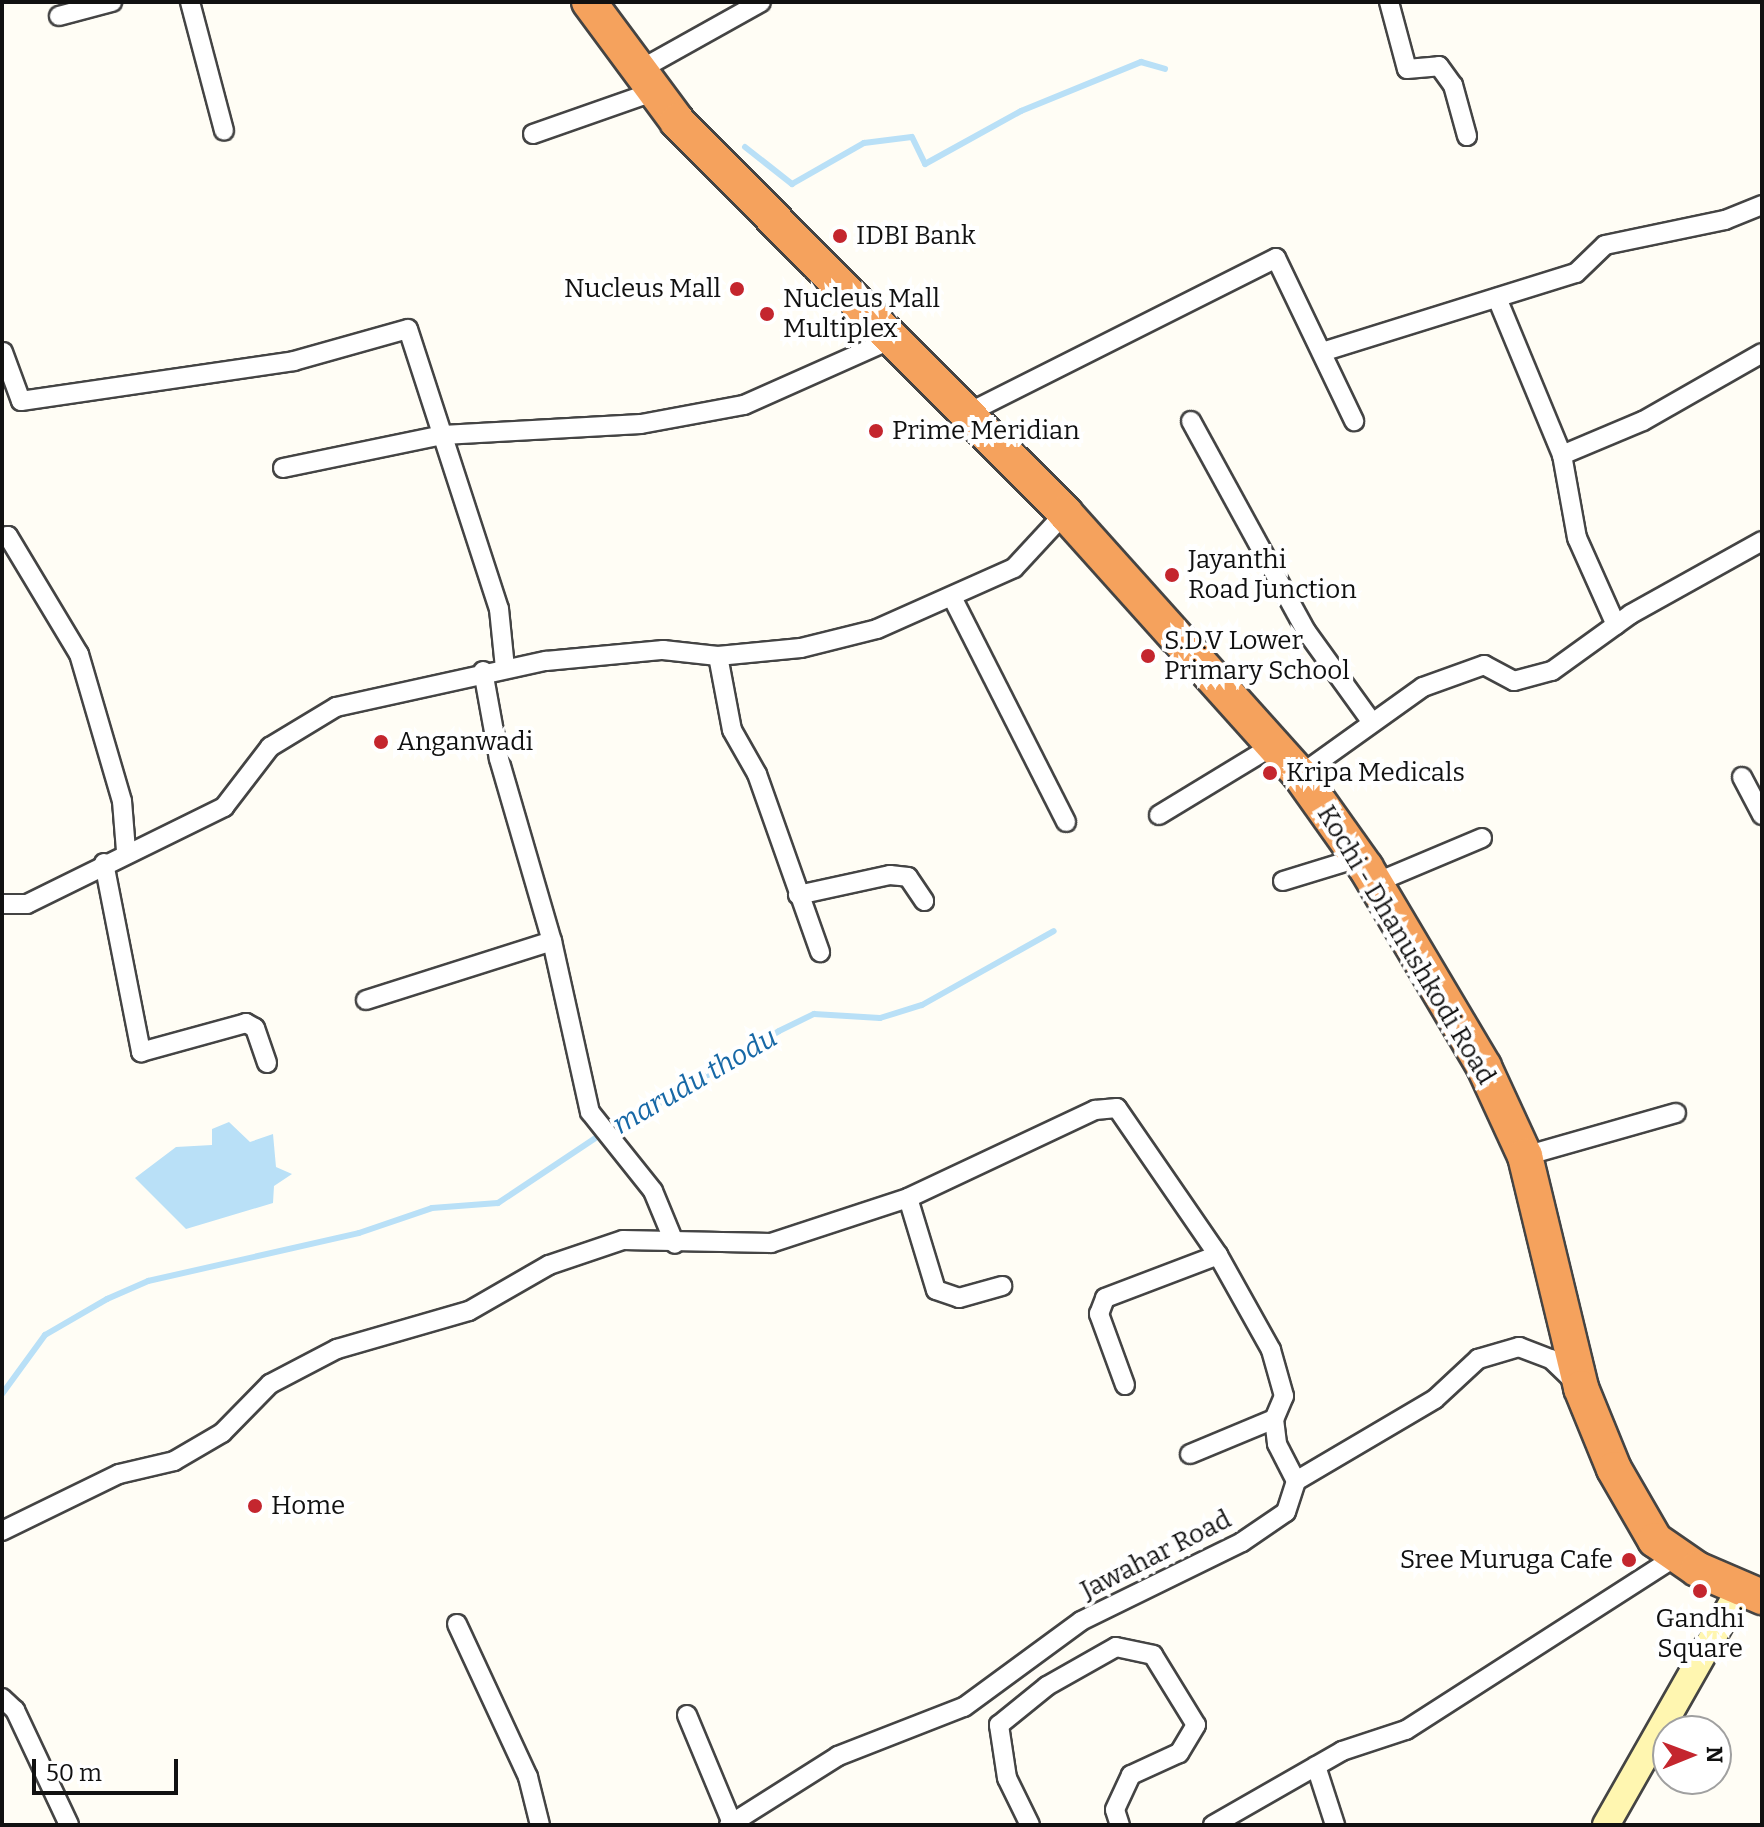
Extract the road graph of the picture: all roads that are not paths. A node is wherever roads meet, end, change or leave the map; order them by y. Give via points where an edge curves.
1 (112, 2) edge
2 (190, 2) edge
3 (589, 2) edge
4 (761, 2) edge
5 (1389, 2) edge
6 (59, 16) dead end
7 (644, 82) junction
8 (224, 131) dead end
9 (533, 134) dead end
10 (1467, 136) dead end
11 (1762, 205) edge
12 (1497, 298) junction
13 (892, 339) junction
14 (2, 351) edge
15 (1322, 352) junction
16 (1762, 353) edge
17 (966, 414) junction
18 (1191, 421) dead end
19 (1354, 421) dead end
20 (443, 435) junction
21 (1562, 455) junction
22 (283, 468) dead end
23 (1065, 513) junction
24 (2, 537) edge
25 (1762, 541) edge
26 (953, 599) junction
27 (1616, 625) junction
28 (718, 656) junction
29 (505, 668) junction
30 (483, 671) junction
31 (1371, 721) junction
32 (1274, 745) junction
33 (1300, 775) junction
34 (1742, 777) dead end
35 (1159, 815) dead end
36 (1762, 815) edge
37 (1066, 822) dead end
38 (1482, 838) dead end
39 (126, 851) junction
40 (104, 863) junction
41 (1366, 870) junction
42 (1283, 881) dead end
43 (798, 895) junction
44 (924, 901) dead end
45 (2, 904) edge
46 (552, 941) junction
47 (820, 952) dead end
48 (366, 1000) dead end
49 (267, 1063) dead end
50 (1676, 1113) dead end
51 (1525, 1156) junction
52 (908, 1198) junction
53 (675, 1244) junction
54 (1218, 1255) junction
55 (1002, 1286) dead end
56 (1125, 1385) dead end
57 (1581, 1388) junction
58 (1274, 1419) junction
59 (1190, 1454) dead end
60 (1296, 1481) junction
61 (2, 1531) edge
62 (1677, 1556) junction
63 (1751, 1594) edge
64 (457, 1624) dead end
65 (2, 1698) edge
66 (687, 1715) dead end
67 (1316, 1766) junction
68 (730, 1824) edge
69 (69, 1825) edge
70 (540, 1825) edge
71 (1030, 1825) edge
72 (1120, 1825) edge
73 (1213, 1825) edge
74 (1335, 1825) edge
75 (1606, 1825) edge

1 - 6 street
2 - 8 street
3 - 7 highway, Kochi - Dhanushkodi Road
4 - 7 street
5 - 10 street via 1407,69 1439,66 1453,85
7 - 9 street
7 - 13 highway, Kochi - Dhanushkodi Road
11 - 12 street via 1725,220 1605,245 1576,273
12 - 15 street
12 - 21 street
13 - 17 highway, Kochi - Dhanushkodi Road
13 - 20 street via 744,405 641,424
14 - 20 street via 21,401 294,361 408,329
15 - 17 street via 1276,258
15 - 19 street
16 - 21 street via 1643,421
17 - 23 highway, Kochi - Dhanushkodi Road
18 - 31 street via 1299,619
20 - 22 street
20 - 29 street via 499,609
21 - 27 street via 1577,538
23 - 26 street via 1014,568
23 - 32 highway, Kochi - Dhanushkodi Road
24 - 39 street via 8,536 79,654 122,801
25 - 27 street
26 - 28 street via 801,648
26 - 37 street
27 - 31 street via 1552,671 1514,681 1484,665 1423,687
28 - 29 street via 663,650
28 - 43 street via 728,716 757,774
29 - 30 street
30 - 39 street via 336,707 270,747 224,807 179,833
30 - 46 street via 499,759
31 - 33 street
32 - 33 highway, Kochi - Dhanushkodi Road
32 - 35 street
33 - 41 highway, Kochi - Dhanushkodi Road
34 - 36 street
38 - 41 street
39 - 40 street
40 - 45 street via 27,904
40 - 49 street via 135,1045 141,1052 246,1023 255,1028
41 - 42 street
41 - 51 highway, Kochi - Dhanushkodi Road via 1484,1067
43 - 44 street via 890,875 908,877
43 - 47 street
46 - 48 street
46 - 53 street via 590,1112 653,1191
50 - 51 street
51 - 57 highway, Kochi - Dhanushkodi Road
52 - 53 street via 771,1243
52 - 54 street via 1095,1110 1117,1108
52 - 55 street via 936,1290 959,1298
53 - 61 street via 623,1240 549,1265 469,1311 337,1349 270,1384 222,1433 174,1461 119,1474
54 - 56 street via 1105,1298 1099,1314
54 - 58 street via 1271,1350 1284,1396
57 - 60 street via 1551,1359 1519,1347 1478,1359 1435,1399
57 - 62 highway, Kochi - Dhanushkodi Road via 1655,1540
58 - 59 street
58 - 60 street via 1277,1444
60 - 68 street, Jawahar Road via 1286,1512 1242,1542 1081,1621 964,1707 838,1756
62 - 63 highway, Kochi - Dhanushkodi Road
62 - 67 street via 1406,1730
63 - 75 main road
64 - 70 street via 528,1777
65 - 69 street
66 - 68 street
67 - 73 street
67 - 74 street
71 - 72 street via 1007,1778 999,1725 1047,1686 1116,1647 1153,1655 1196,1725 1179,1753 1131,1775 1115,1810

